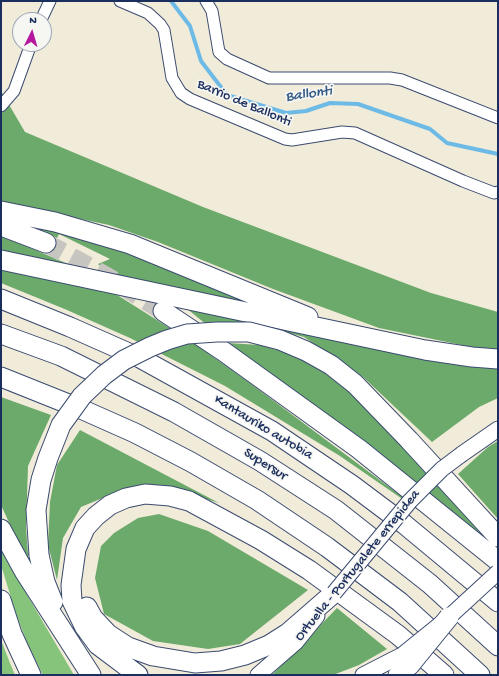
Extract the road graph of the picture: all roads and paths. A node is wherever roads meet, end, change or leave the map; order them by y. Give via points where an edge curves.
1 (50, 1) edge
2 (120, 1) edge
3 (206, 1) edge
4 (45, 12) edge
5 (29, 52) edge
6 (2, 105) edge
7 (498, 118) edge
8 (498, 192) edge
9 (1, 211) edge
10 (1, 226) edge
11 (46, 243) tunnel mouth
12 (1, 260) edge
13 (1, 299) edge
14 (163, 311) tunnel mouth
15 (1, 334) edge
16 (364, 336) junction
17 (498, 359) edge
18 (1, 377) edge
19 (498, 429) edge
20 (1, 529) edge
21 (498, 537) edge
22 (498, 561) edge
23 (72, 569) junction
24 (498, 572) edge
25 (329, 598) junction
26 (1, 600) edge
27 (498, 602) edge
28 (449, 617) joint
29 (498, 646) edge
30 (75, 648) junction
31 (403, 665) edge
32 (31, 675) edge
33 (91, 675) edge
34 (138, 675) edge
35 (258, 675) edge
36 (364, 675) edge
37 (444, 675) edge
38 (480, 675) edge

1 - 4 street
2 - 8 street, Barrio de Ballonti via 148,13 160,24 164,30 172,78 181,93 190,99 285,139 342,132 356,133 463,181 494,193
3 - 7 street via 212,11 219,52 227,59 269,78 402,80
5 - 6 street via 14,91
9 - 16 highway via 55,222 130,244 313,319
10 - 11 highway
12 - 16 highway
13 - 27 highway, Kantauriko autobia via 140,358 272,431 404,524
14 - 22 highway via 359,449
15 - 29 highway, Supersur via 61,356 174,412 260,461 336,510 430,584
16 - 17 highway via 425,350
18 - 38 highway via 136,433 257,500 327,547 400,602
19 - 25 street, Ortuella - Portugalete errepidea, bridge via 442,469 410,501
20 - 30 highway via 24,571
21 - 30 highway, bridge via 409,440 338,370 306,351 280,340 249,332 187,334 150,346 124,360 82,396 61,425 41,480 36,510 39,556 45,582
23 - 25 highway via 82,598 93,618 108,634 128,646 174,661 195,663 221,660 244,655 269,645 288,633
23 - 34 highway via 72,601 84,626 98,645
23 - 37 highway via 76,549 85,528 106,508 126,498 145,494 170,496 206,509 309,570 398,635
24 - 28 street, bridge
25 - 35 street, Ortuella - Portugalete errepidea via 296,642
26 - 32 highway via 12,634
28 - 31 highway, bridge
30 - 33 highway
31 - 36 street

